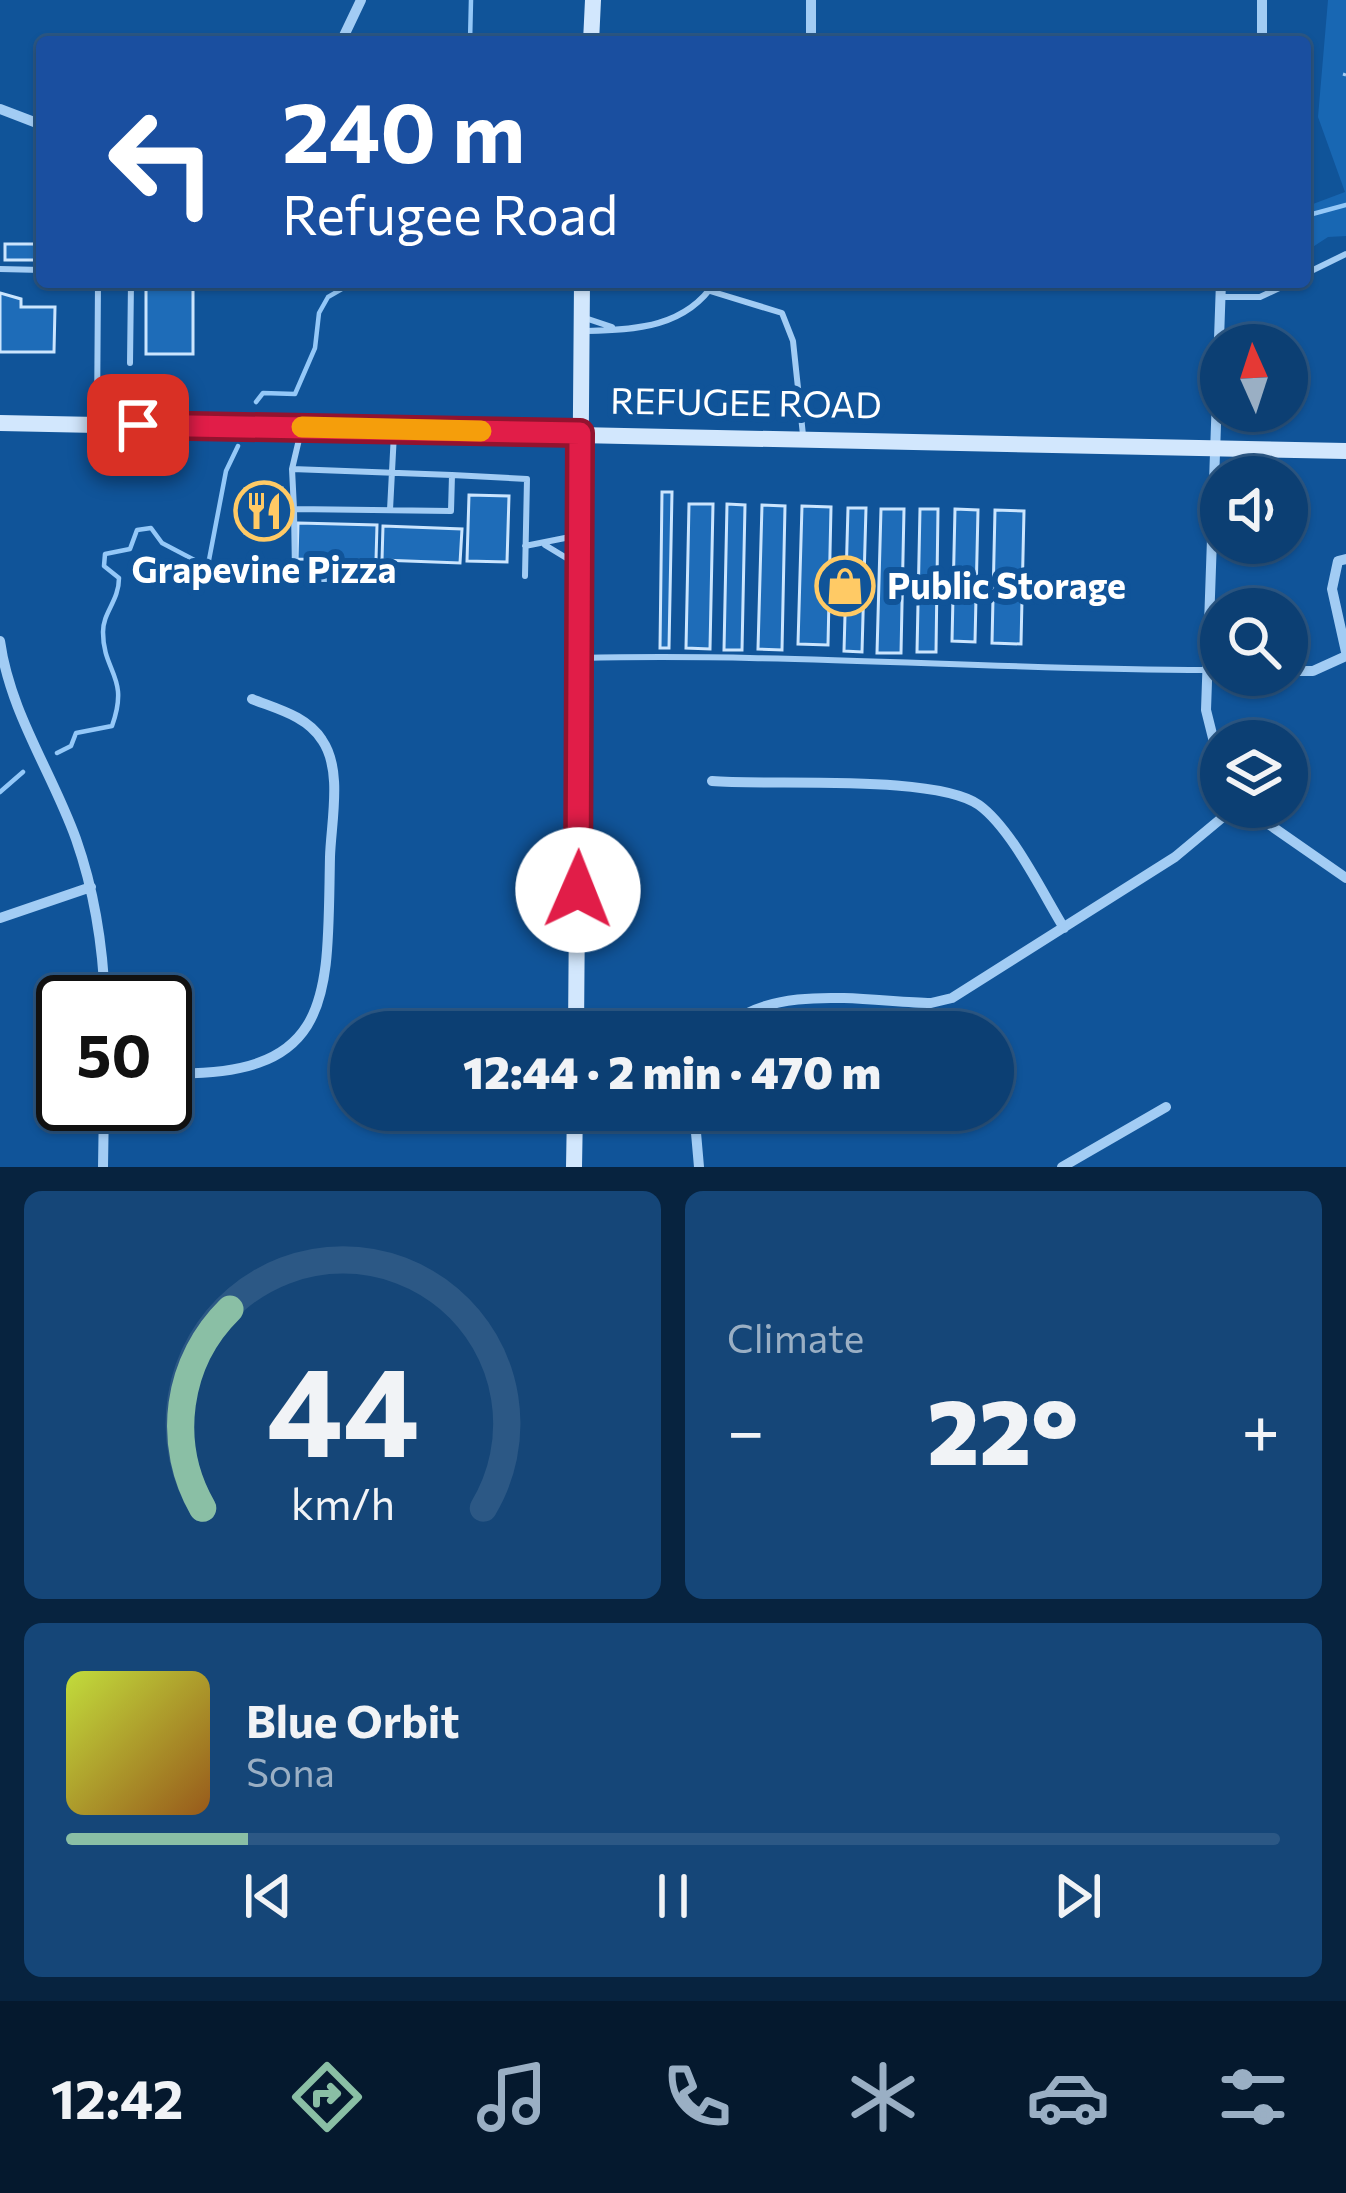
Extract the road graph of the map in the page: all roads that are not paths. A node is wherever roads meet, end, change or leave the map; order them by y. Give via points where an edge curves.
1 (361, 0) edge
2 (592, 0) edge
3 (811, 0) edge
4 (1262, 0) edge
5 (344, 36) edge
6 (591, 36) edge
7 (811, 36) edge
8 (1262, 36) edge
9 (0, 110) edge
10 (36, 123) edge
11 (1346, 254) edge
12 (0, 269) edge
13 (36, 270) edge
14 (1311, 271) edge
15 (98, 288) edge
16 (131, 288) edge
17 (582, 288) edge
18 (712, 288) edge
19 (1222, 288) edge
20 (1279, 288) edge
21 (710, 291) junction
22 (1221, 297) junction
23 (581, 324) junction
24 (612, 327) junction
25 (130, 363) dead end
26 (0, 423) edge
27 (97, 424) junction
28 (302, 427) junction
29 (394, 430) junction
30 (580, 433) junction
31 (803, 438) junction
32 (1217, 447) junction
33 (1346, 451) edge
34 (292, 469) junction
35 (392, 471) junction
36 (452, 475) junction
37 (294, 509) junction
38 (390, 511) junction
39 (579, 535) junction
40 (545, 545) junction
41 (525, 546) junction
42 (1346, 559) edge
43 (580, 566) junction
44 (525, 577) dead end
45 (367, 579) dead end
46 (1215, 588) edge
47 (0, 640) edge
48 (1, 651) edge
49 (1346, 654) edge
50 (580, 658) junction
51 (1200, 670) edge
52 (1308, 671) edge
53 (252, 699) dead end
54 (712, 781) dead end
55 (1210, 828) edge
56 (1274, 828) edge
57 (1346, 878) edge
58 (91, 887) junction
59 (0, 918) edge
60 (1064, 928) junction
61 (103, 975) edge
62 (576, 1011) edge
63 (751, 1011) edge
64 (192, 1072) edge
65 (1166, 1107) dead end
66 (104, 1131) edge
67 (575, 1131) edge
68 (696, 1131) edge
69 (103, 1167) edge
70 (574, 1167) edge
71 (699, 1167) edge
72 (1062, 1167) edge

1 - 5 street
2 - 6 main road
3 - 7 street
4 - 8 street
9 - 10 street
11 - 14 lane
12 - 13 lane
15 - 27 lane
16 - 25 lane
17 - 23 main road
18 - 21 lane
19 - 22 street
20 - 22 lane
21 - 24 lane via 675,319
21 - 31 lane via 782,313 793,341
22 - 32 street
23 - 24 lane
23 - 24 lane
23 - 30 main road
26 - 27 main road, REFUGEE ROAD
27 - 28 main road, REFUGEE ROAD
28 - 29 main road, REFUGEE ROAD
28 - 34 lane
29 - 30 main road, REFUGEE ROAD
29 - 35 lane
30 - 31 main road, REFUGEE ROAD
30 - 39 main road
31 - 32 main road, REFUGEE ROAD
32 - 33 main road, REFUGEE ROAD
32 - 46 street
34 - 35 lane
34 - 37 lane
35 - 36 lane
35 - 38 lane
36 - 38 lane via 451,511
36 - 41 lane via 527,479
37 - 38 lane
37 - 45 lane via 295,574
39 - 40 lane
39 - 43 main road
40 - 41 lane
40 - 43 lane
41 - 44 lane
42 - 49 street via 1338,561 1332,589
43 - 50 main road
47 - 48 street
48 - 58 street
49 - 52 street
50 - 51 lane
50 - 62 main road
53 - 64 street via 315,729 331,758 330,954 323,990 298,1038 269,1060
54 - 60 street via 935,788 980,806
55 - 60 street
56 - 57 street
58 - 59 street
58 - 61 street
60 - 63 street via 952,998 788,1001
65 - 72 street
66 - 69 street
67 - 70 main road
68 - 71 street

